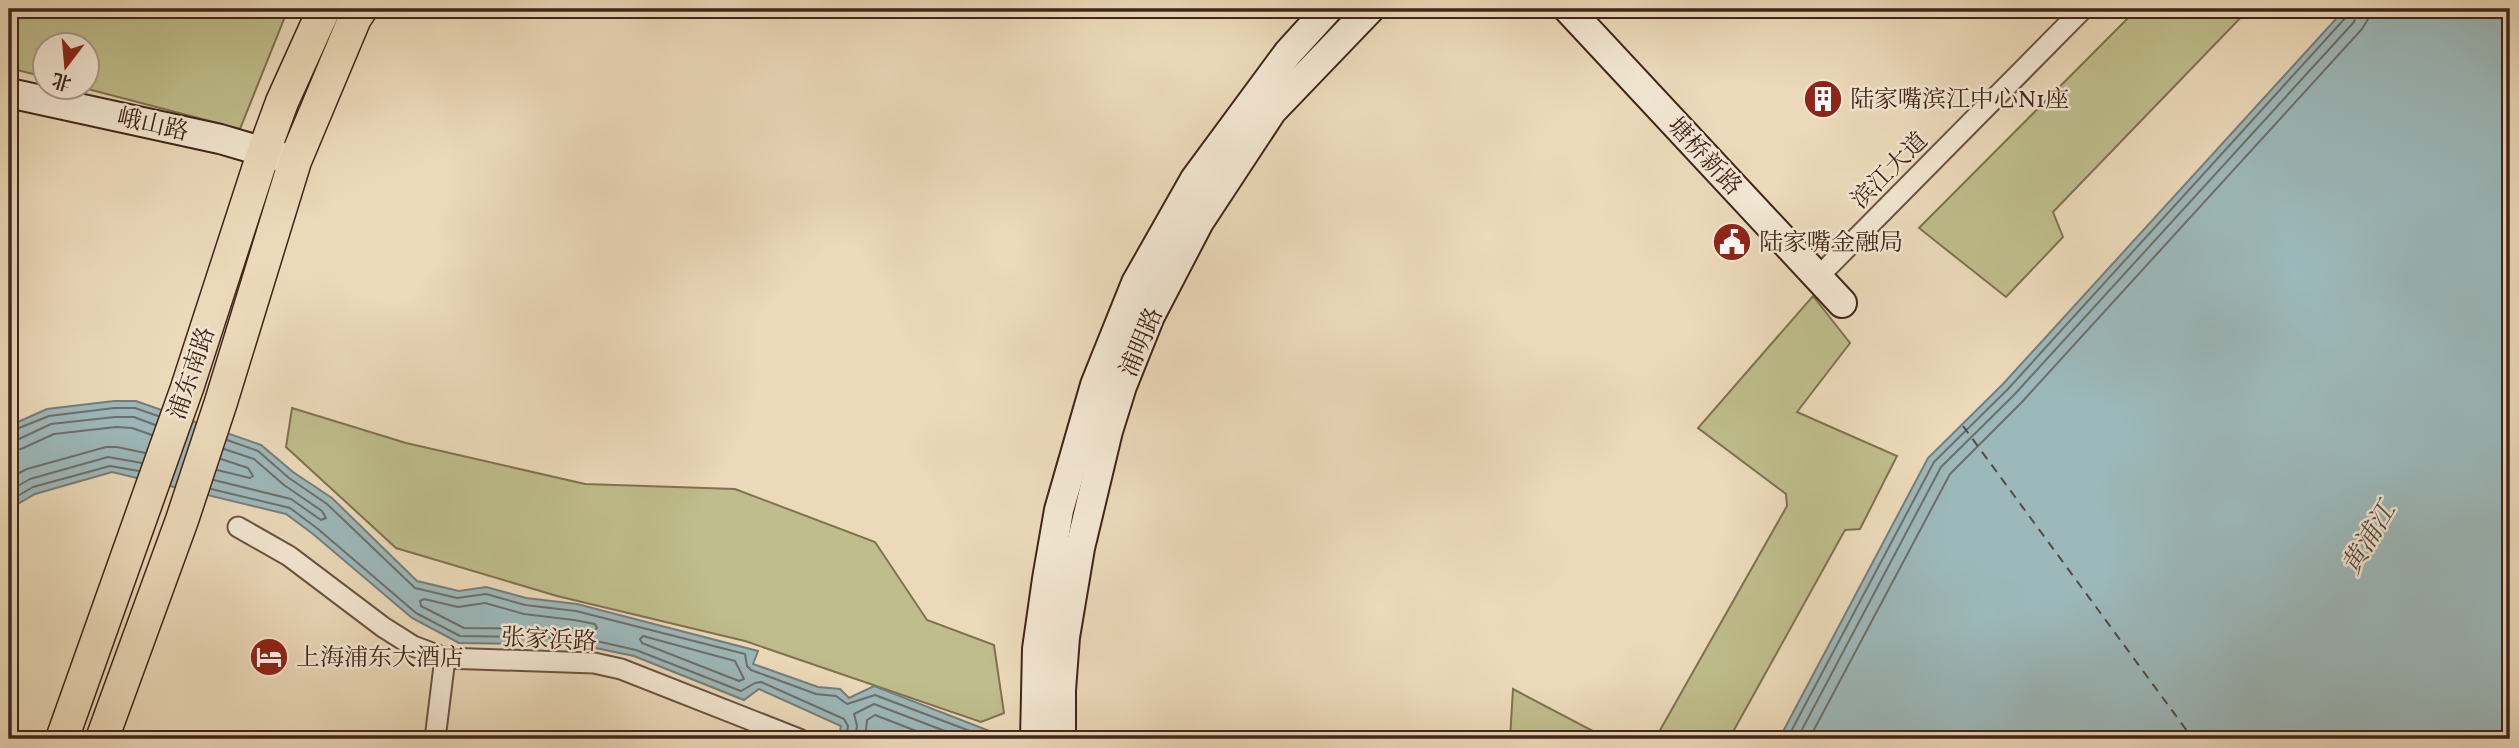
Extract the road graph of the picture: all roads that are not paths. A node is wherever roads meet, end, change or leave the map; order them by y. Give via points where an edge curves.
1 (324, 9) edge
2 (361, 9) edge
3 (1328, 9) edge
4 (1370, 9) edge
5 (1568, 9) edge
6 (2082, 9) edge
7 (9, 93) edge
8 (264, 151) junction
9 (295, 161) junction
10 (1819, 276) junction
11 (1842, 303) dead end
12 (238, 527) dead end
13 (445, 658) junction
14 (1049, 685) junction
15 (62, 739) edge
16 (102, 739) edge
17 (435, 739) edge
18 (799, 739) edge
19 (1035, 739) edge
20 (1061, 739) edge

1 - 8 main road, 浦东南路
2 - 9 main road, 浦东南路
3 - 14 main road, 浦明路 via 1288,54 1195,179 1136,283 1095,385 1059,510 1037,649
4 - 14 main road, 浦明路 via 1272,111 1199,222 1150,316 1105,444 1065,636
5 - 10 main road, 塘桥新路
6 - 10 street, 滨江大道
7 - 8 main road, 峨山路
8 - 9 main road, 峨山路
8 - 15 main road, 浦东南路 via 187,388
9 - 16 main road, 浦东南路 via 182,520
10 - 11 main road, 塘桥新路
12 - 13 street, 张家浜路 via 289,556 413,646
13 - 17 street
13 - 18 street, 张家浜路 via 594,663 621,669
14 - 19 main road, 浦明路
14 - 20 main road, 浦明路

